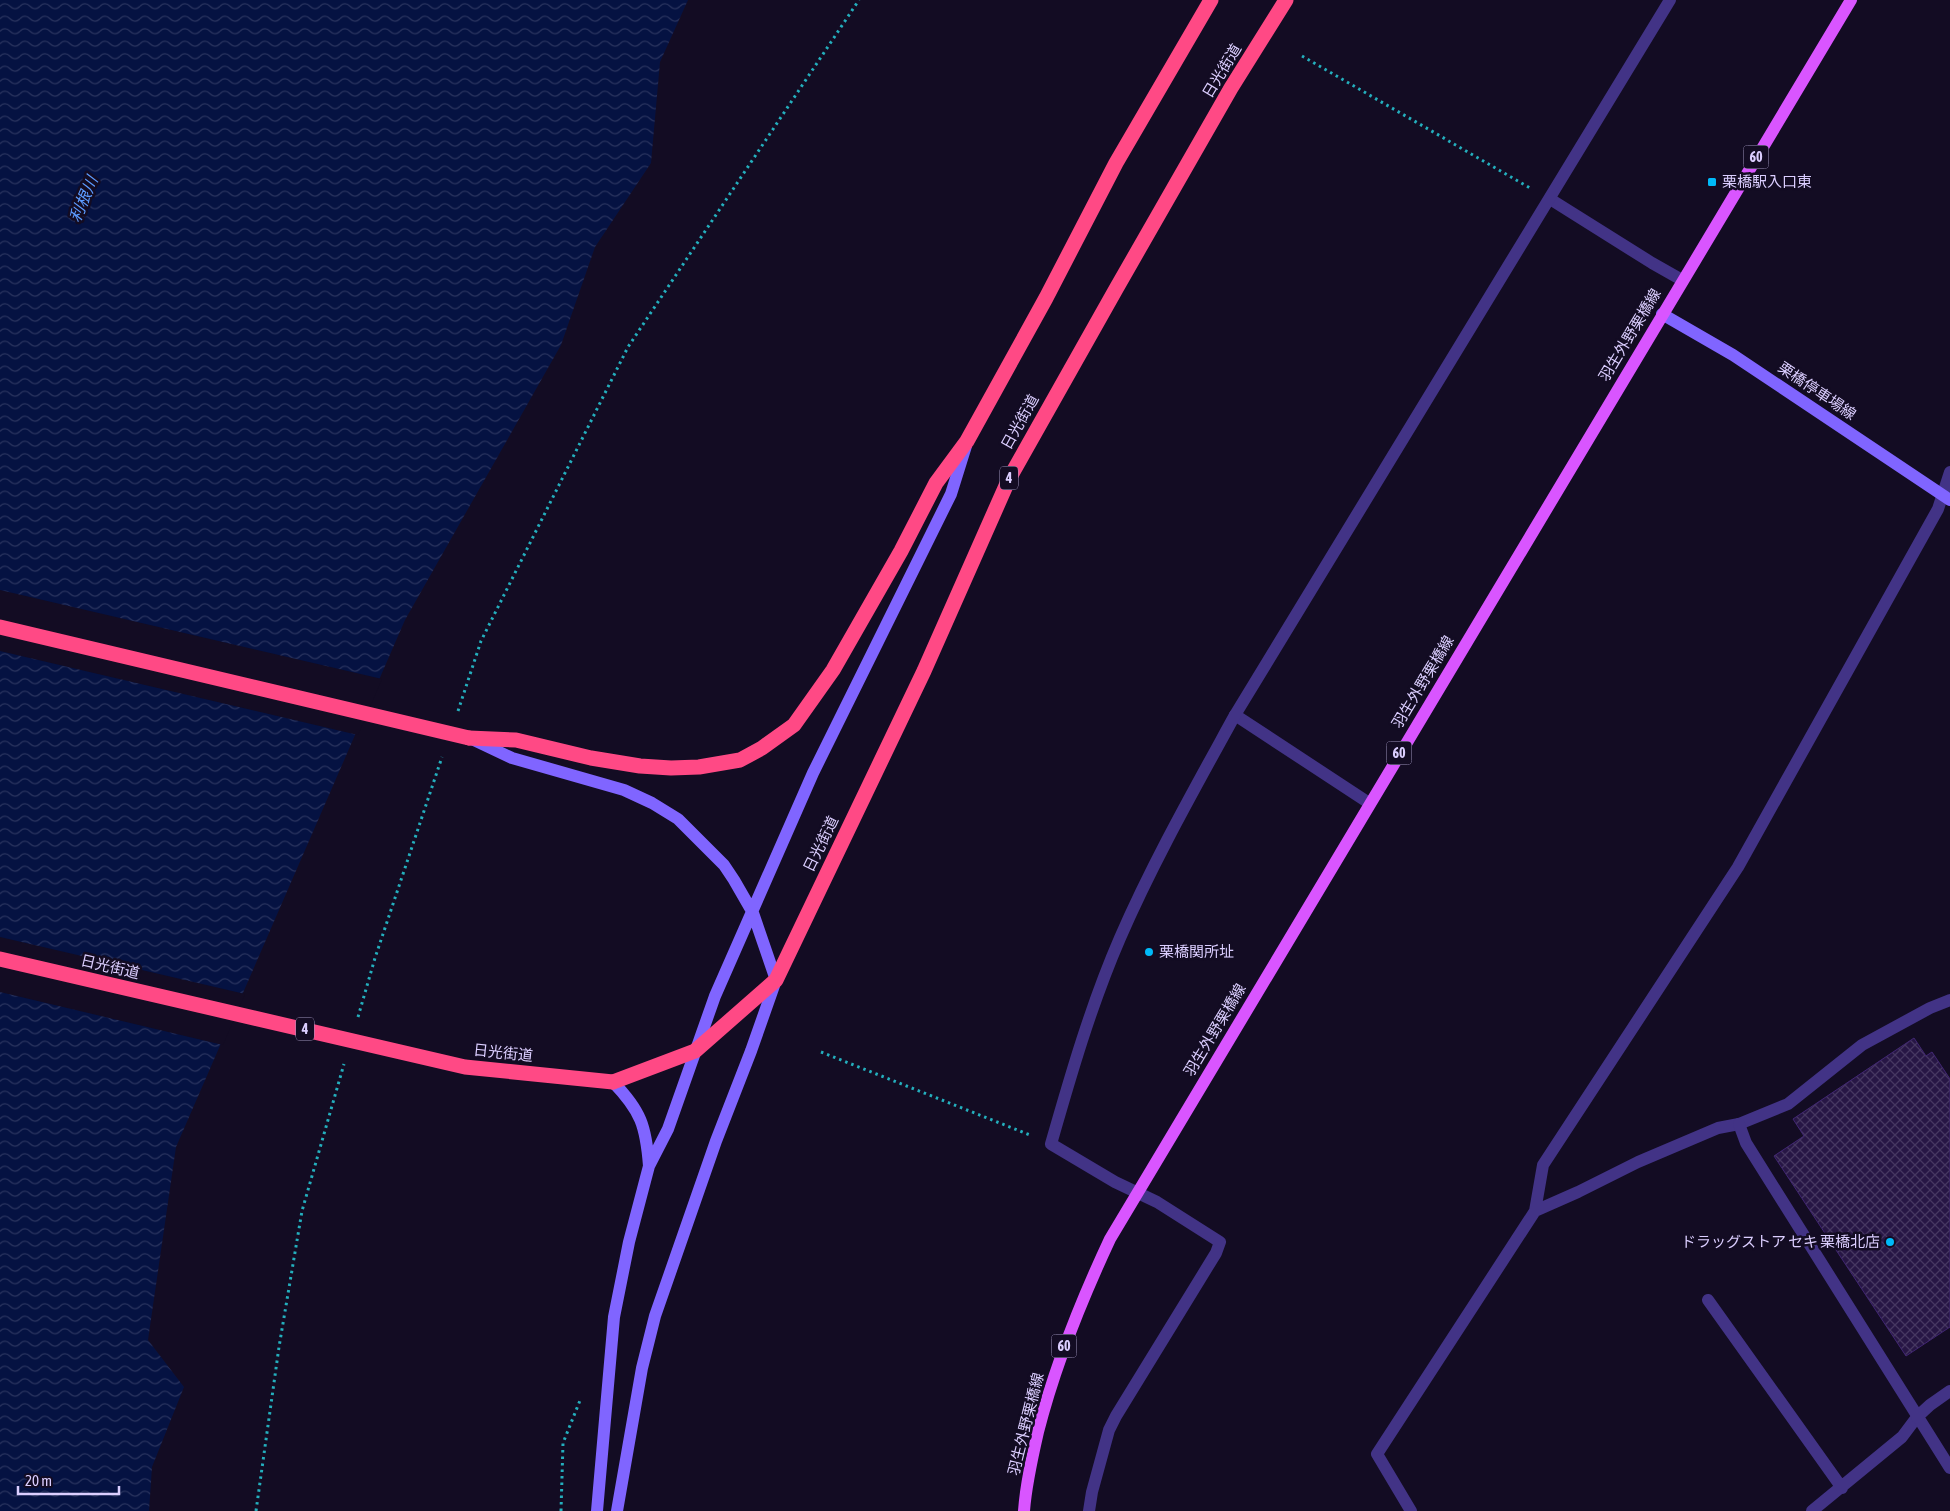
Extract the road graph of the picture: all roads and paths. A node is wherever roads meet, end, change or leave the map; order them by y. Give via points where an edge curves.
1 (1210, 0) edge
2 (1286, 0) edge
3 (1670, 0) edge
4 (1851, 0) edge
5 (1302, 56) dead end
6 (1537, 192) dead end
7 (1550, 199) junction
8 (1682, 280) junction
9 (1662, 314) junction
10 (967, 441) junction
11 (1950, 472) edge
12 (1947, 497) edge
13 (0, 627) edge
14 (1235, 715) junction
15 (469, 738) junction
16 (1369, 804) junction
17 (753, 913) junction
18 (0, 959) edge
19 (776, 980) junction
20 (1950, 1000) edge
21 (695, 1051) junction
22 (820, 1052) dead end
23 (613, 1082) junction
24 (1740, 1124) junction
25 (1051, 1144) junction
26 (649, 1166) junction
27 (1136, 1193) junction
28 (1535, 1211) junction
29 (1708, 1300) dead end
30 (584, 1391) dead end
31 (1950, 1391) edge
32 (1917, 1416) junction
33 (1950, 1468) edge
34 (1842, 1488) junction
35 (561, 1511) edge
36 (597, 1511) edge
37 (617, 1511) edge
38 (1024, 1511) edge
39 (1089, 1511) edge
40 (1411, 1511) edge
41 (1812, 1511) edge

1 - 10 highway via 1116,163
2 - 19 highway, 日光街道 / 4 via 1226,97 1009,479 924,672
3 - 7 street
4 - 8 main road, 羽生外野栗橋線 / 60
5 - 6 path
7 - 8 street
7 - 14 street
8 - 9 main road, 羽生外野栗橋線 / 60
9 - 12 street, 栗橋停車場線 via 1732,355
9 - 16 main road, 羽生外野栗橋線 / 60
10 - 15 highway via 936,482 901,552 833,670 794,725 762,748 740,760 671,768 591,758 516,740
10 - 17 street via 951,494 818,764
11 - 12 street
12 - 28 street via 1738,867 1543,1165
13 - 15 highway, bridge
14 - 16 street
14 - 25 street via 1120,938 1085,1029
15 - 17 street via 512,758 624,790 652,802 688,828 724,864
16 - 27 main road, 羽生外野栗橋線 / 60
17 - 19 street
17 - 21 street via 715,996
18 - 23 highway, 日光街道 / 4, bridge via 465,1067
19 - 21 highway, 日光街道 / 4
19 - 37 street via 655,1316
20 - 24 street via 1862,1045 1788,1104
21 - 23 highway, 日光街道 / 4
21 - 26 street via 668,1129
22 - 25 path
23 - 26 street via 642,1119
24 - 28 street via 1718,1128 1647,1158
24 - 32 street via 1746,1143
25 - 27 street
26 - 36 street via 614,1317
27 - 38 main road, 羽生外野栗橋線 / 60 via 1089,1282 1064,1345 1032,1456
27 - 39 street via 1157,1202 1220,1242 1116,1416
28 - 40 street via 1377,1454
29 - 34 street
30 - 35 path via 563,1443
31 - 32 street
32 - 33 street
32 - 34 street via 1902,1437
34 - 41 street

